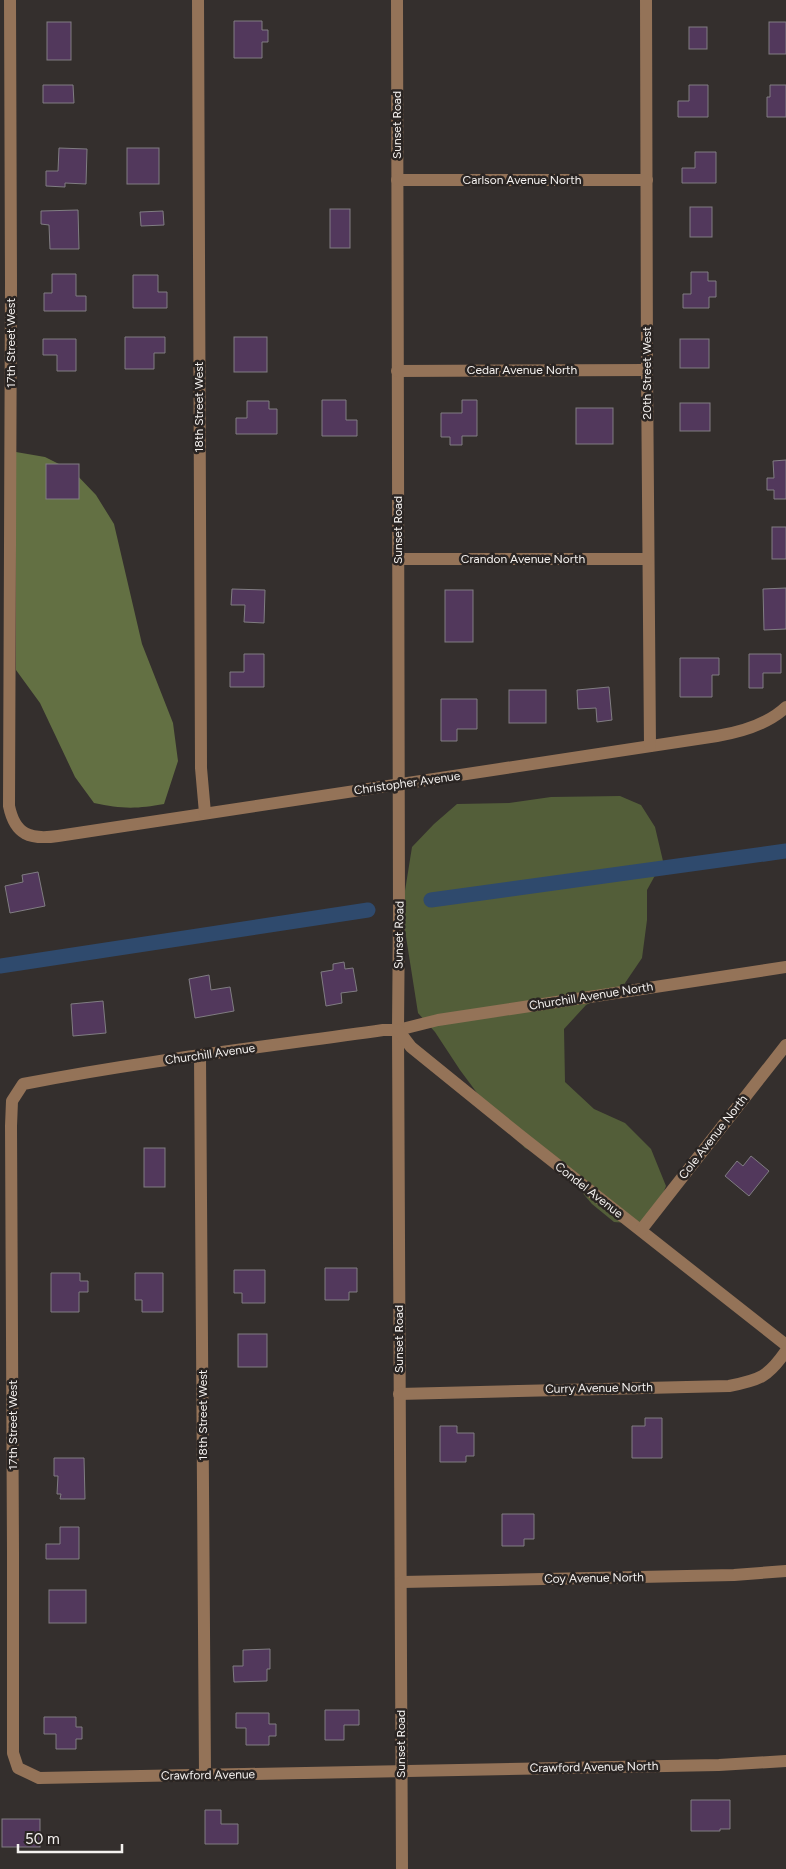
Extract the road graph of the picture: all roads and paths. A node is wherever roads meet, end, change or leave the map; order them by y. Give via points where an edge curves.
1 (10, 0) edge
2 (198, 0) edge
3 (396, 0) edge
4 (646, 0) edge
5 (397, 180) junction
6 (647, 180) junction
7 (647, 370) junction
8 (397, 371) junction
9 (6, 436) edge
10 (398, 559) junction
11 (648, 559) junction
12 (786, 707) edge
13 (650, 746) junction
14 (399, 784) junction
15 (205, 813) junction
16 (22, 832) joint
17 (786, 967) edge
18 (398, 1030) junction
19 (786, 1045) edge
20 (200, 1056) junction
21 (23, 1084) joint
22 (641, 1230) junction
23 (786, 1345) edge
24 (786, 1351) edge
25 (400, 1394) junction
26 (786, 1571) edge
27 (402, 1582) junction
28 (786, 1761) edge
29 (18, 1768) joint
30 (401, 1770) junction
31 (205, 1774) junction
32 (402, 1869) edge

1 - 9 street, 17th Street West
2 - 15 street, 18th Street West via 201,759
3 - 5 street, Sunset Road
4 - 6 street, 20th Street West
5 - 6 street, Carlson Avenue North
5 - 8 street, Sunset Road
6 - 7 street, 20th Street West
7 - 8 street, Cedar Avenue North
7 - 11 street, 20th Street West
8 - 10 street, Sunset Road
9 - 16 street, 17th Street West via 9,806 12,821
10 - 11 street, Crandon Avenue North
10 - 14 street, Sunset Road
11 - 13 street, 20th Street West
12 - 13 street, Christopher Avenue via 769,719 734,733
13 - 14 street, Christopher Avenue
14 - 15 street, Christopher Avenue
14 - 18 street, Sunset Road
15 - 16 street, Christopher Avenue via 43,838
17 - 18 street, Churchill Avenue North via 438,1020
18 - 20 street, Churchill Avenue
18 - 22 street, Condel Avenue via 411,1047
18 - 25 street, Sunset Road
19 - 22 street, Cole Avenue North
20 - 21 street, Churchill Avenue
20 - 31 street, 18th Street West
21 - 29 street, 17th Street West via 12,1101 11,1126 12,1753
22 - 23 street, Condel Avenue
24 - 25 street, Curry Avenue North via 772,1370 759,1378 729,1386
25 - 27 street, Sunset Road
26 - 27 street, Coy Avenue North via 734,1575
27 - 30 street, Sunset Road
28 - 30 street, Crawford Avenue North
29 - 31 street, Crawford Avenue via 39,1778
30 - 31 street, Crawford Avenue
30 - 32 street, Sunset Road

